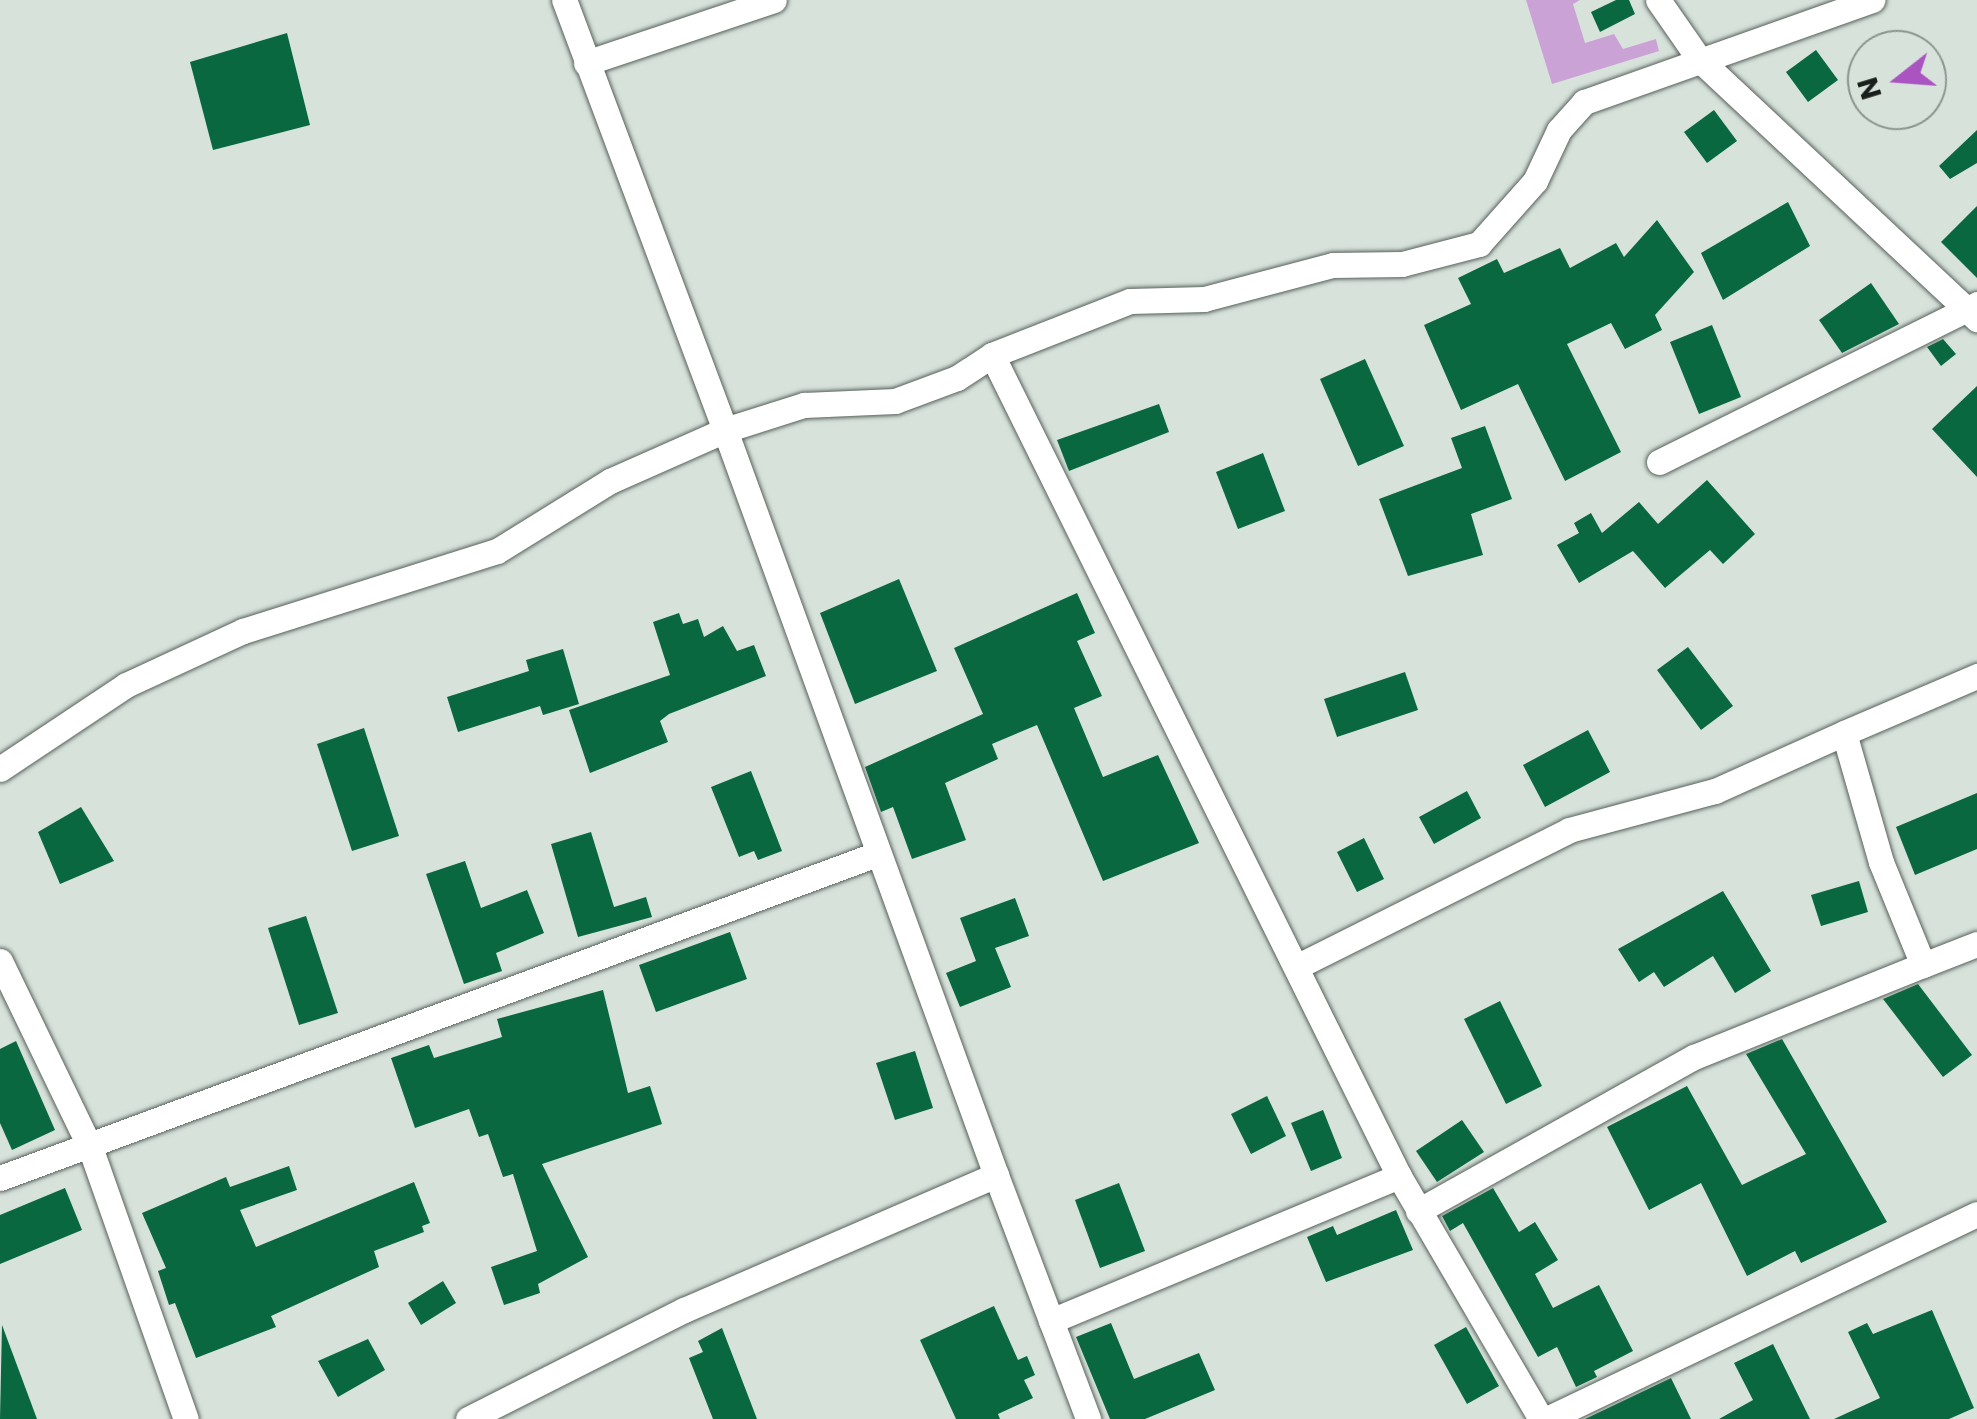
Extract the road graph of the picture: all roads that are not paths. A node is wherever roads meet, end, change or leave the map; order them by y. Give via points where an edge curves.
1 (564, 0) edge
2 (774, 0) edge
3 (1658, 0) edge
4 (1872, 0) edge
5 (1699, 59) junction
6 (586, 63) junction
7 (1974, 312) edge
8 (992, 355) junction
9 (725, 430) junction
10 (1659, 462) dead end
11 (1977, 676) edge
12 (1844, 733) junction
13 (0, 769) edge
14 (876, 854) junction
15 (1977, 944) edge
16 (0, 961) edge
17 (1923, 965) junction
18 (1298, 966) junction
19 (90, 1147) junction
20 (996, 1175) junction
21 (1399, 1176) junction
22 (0, 1178) edge
23 (1418, 1210) junction
24 (1977, 1214) edge
25 (1051, 1321) junction
26 (186, 1419) edge
27 (468, 1419) edge
28 (1088, 1419) edge
29 (1544, 1419) edge

1 - 6 street
2 - 6 street
3 - 5 street
4 - 5 street
5 - 7 street
5 - 8 street via 1584,102 1559,130 1535,180 1479,244 1402,264 1333,266 1204,299 1130,301
6 - 9 street
7 - 10 street
8 - 9 street via 957,378 896,401 804,405
8 - 18 street via 1181,745
9 - 13 street via 576,500 497,552 243,631 142,677
9 - 14 street
11 - 12 street
12 - 17 street via 1881,862
12 - 18 street via 1715,791 1570,830
14 - 19 street
14 - 20 street
15 - 17 street
16 - 19 street
17 - 23 street via 1694,1057
18 - 21 street
19 - 22 street
19 - 26 street
20 - 25 street
20 - 27 street via 684,1310
21 - 23 street
21 - 25 street
23 - 29 street
24 - 29 street
25 - 28 street

